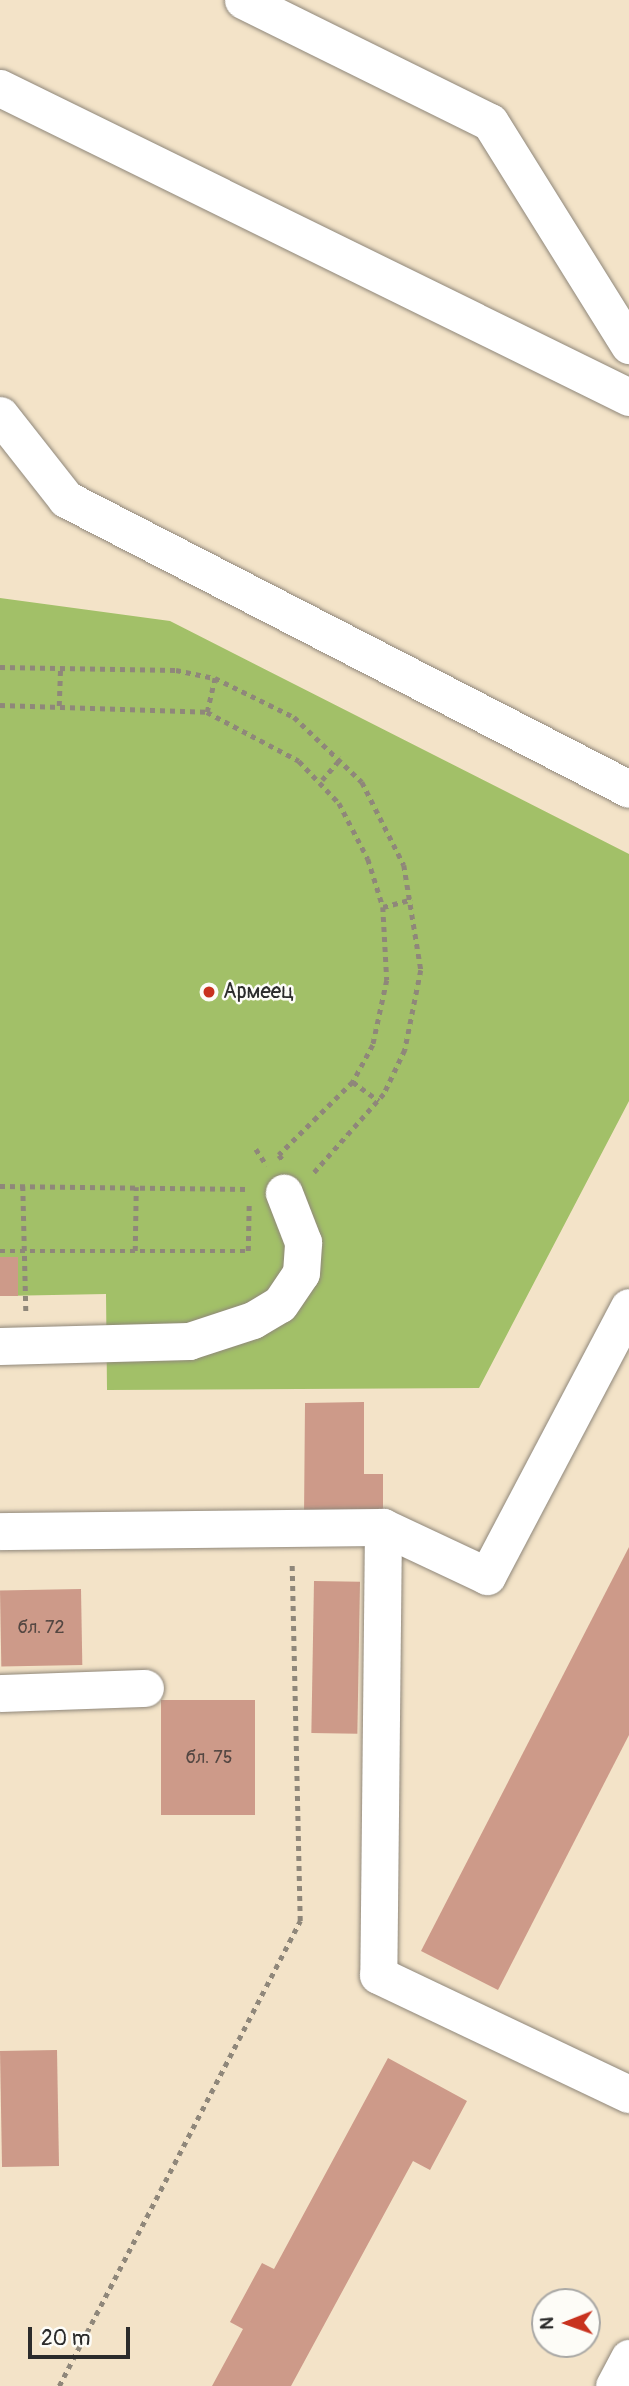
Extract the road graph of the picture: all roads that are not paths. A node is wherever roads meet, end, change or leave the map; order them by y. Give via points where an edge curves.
1 (243, 0) edge
2 (0, 88) edge
3 (629, 345) edge
4 (629, 397) edge
5 (0, 415) edge
6 (629, 789) edge
7 (296, 1186) road end
8 (629, 1307) edge
9 (13, 1346) edge
10 (383, 1527) junction
11 (0, 1531) edge
12 (145, 1688) dead end
13 (0, 1693) edge
14 (629, 2094) edge
15 (629, 2358) edge
16 (614, 2386) edge

1 - 3 street via 490,122
2 - 4 street
5 - 6 street via 66,499
7 - 9 street via 303,1242 300,1273 280,1304 253,1320 189,1341
8 - 10 street via 486,1576
10 - 11 street
10 - 14 street via 378,1975
12 - 13 street
15 - 16 street

